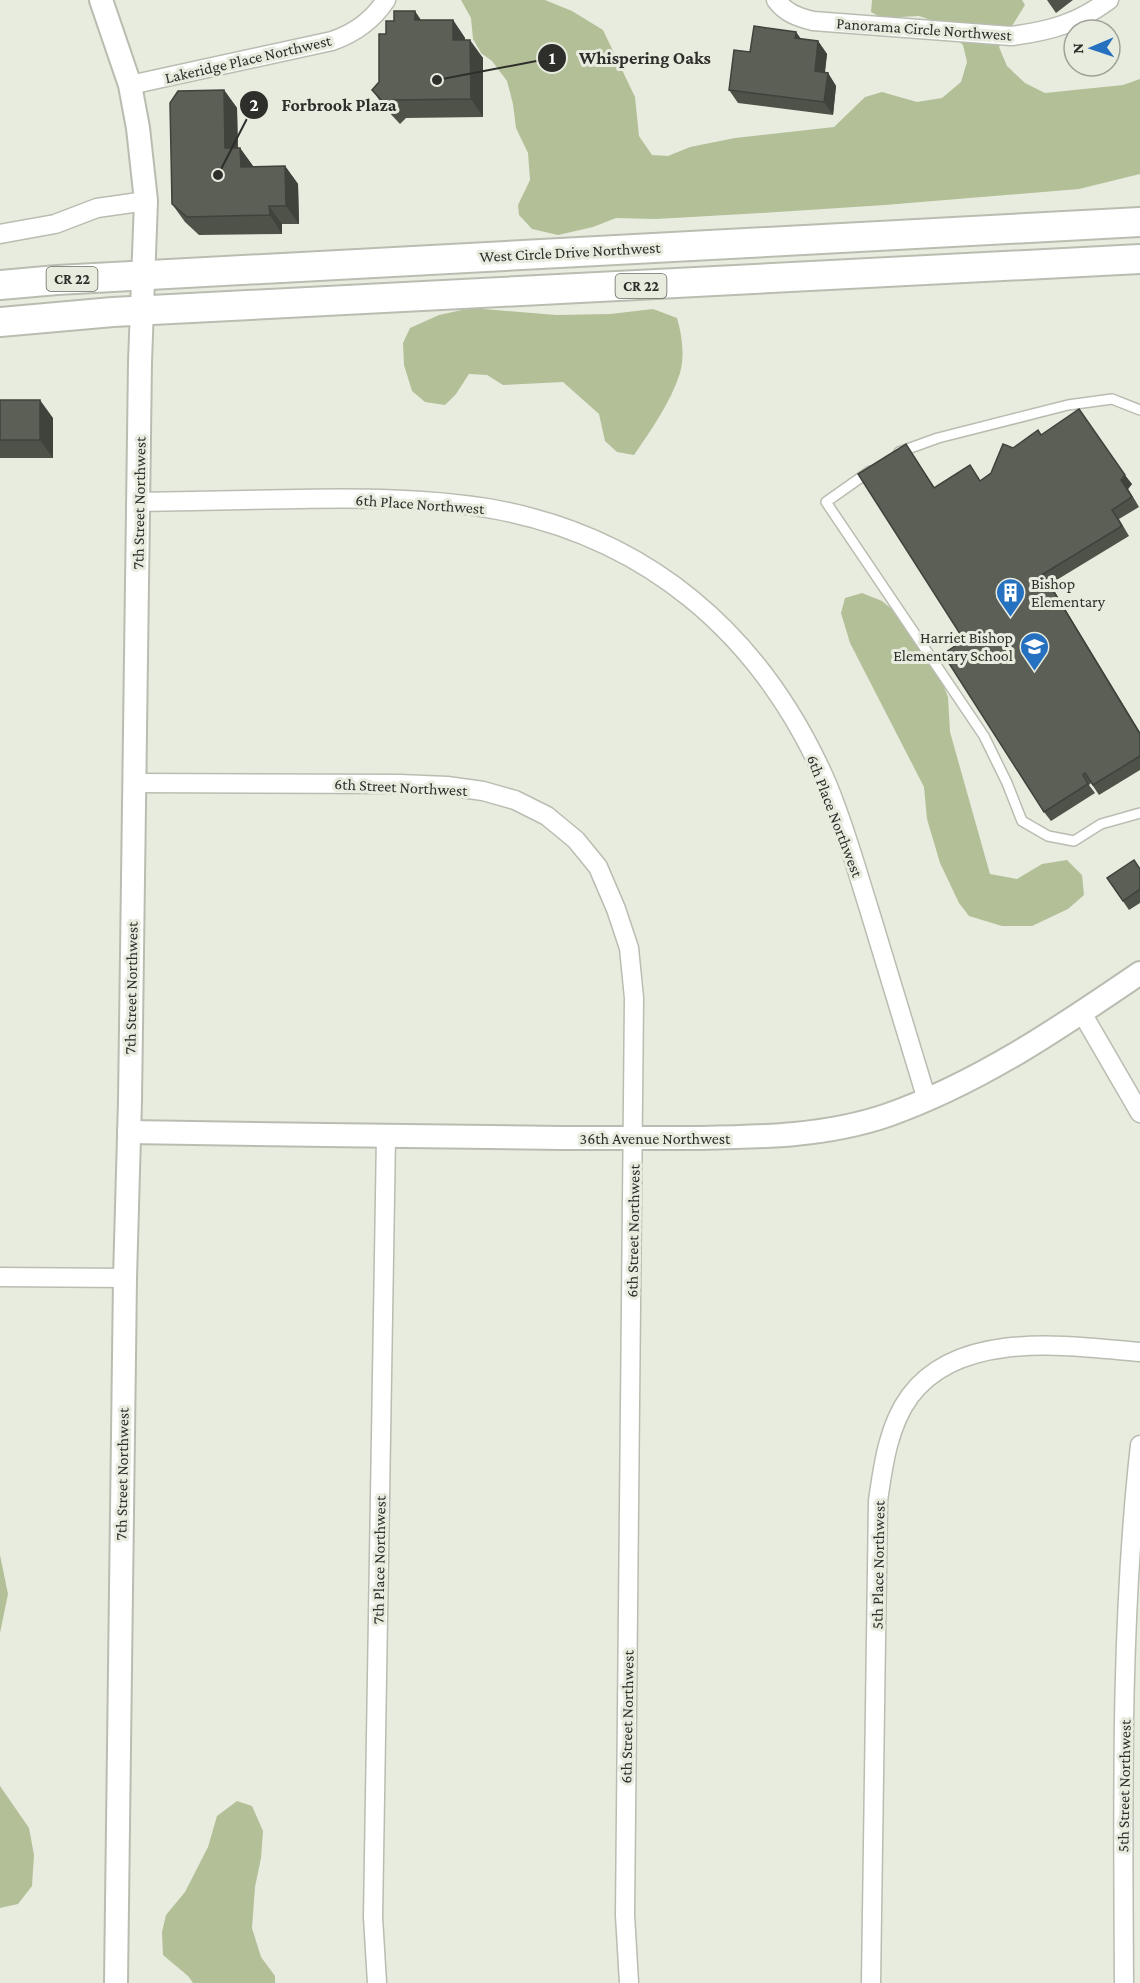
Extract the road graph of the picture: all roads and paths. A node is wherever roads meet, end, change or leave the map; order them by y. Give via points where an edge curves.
1 (101, 0) edge
2 (386, 0) edge
3 (776, 0) edge
4 (1108, 0) edge
5 (130, 85) junction
6 (146, 201) junction
7 (1140, 222) edge
8 (0, 234) edge
9 (1140, 260) edge
10 (144, 276) junction
11 (0, 285) edge
12 (142, 311) junction
13 (0, 322) edge
14 (1140, 410) edge
15 (891, 458) edge
16 (881, 464) edge
17 (139, 502) junction
18 (134, 783) junction
19 (1140, 813) edge
20 (1140, 973) edge
21 (1082, 1013) junction
22 (927, 1100) junction
23 (1140, 1113) edge
24 (129, 1132) junction
25 (386, 1136) junction
26 (633, 1139) junction
27 (0, 1277) edge
28 (125, 1278) junction
29 (1140, 1352) edge
30 (1140, 1445) edge
31 (116, 1983) edge
32 (377, 1983) edge
33 (629, 1983) edge
34 (871, 1983) edge
35 (1124, 1983) edge

1 - 5 street, 7th Street Northwest
2 - 5 street, Lakeridge Place Northwest via 361,27 332,41
3 - 4 street, Panorama Circle Northwest via 797,17 813,21 1011,36 1065,25
5 - 6 street, 7th Street Northwest
6 - 8 street via 97,208 55,224
6 - 10 street, 7th Street Northwest
7 - 10 main road, West Circle Drive Northwest / CR 22
9 - 12 main road, CR 22
10 - 11 main road, West Circle Drive Northwest / CR 22
10 - 12 street, 7th Street Northwest
12 - 13 main road, CR 22
12 - 17 street, 7th Street Northwest
14 - 15 lane via 1112,399 1068,405 938,438
16 - 19 lane via 826,502 984,736 1022,821 1048,836 1074,841 1101,824
17 - 18 street, 7th Street Northwest
17 - 22 street, 6th Place Northwest via 362,498 488,508 532,518 618,549 700,605 772,684 798,724 825,779 846,833
18 - 24 street, 7th Street Northwest
18 - 26 street, 6th Street Northwest via 447,786 515,800 548,816 576,840 598,867 629,948 634,998
20 - 21 street, 36th Avenue Northwest
21 - 22 street, 36th Avenue Northwest via 966,1083
21 - 23 street
22 - 26 street, 36th Avenue Northwest via 885,1116 802,1134
24 - 25 street, 36th Avenue Northwest
24 - 28 street, 7th Street Northwest
25 - 26 street, 36th Avenue Northwest
25 - 32 street, 7th Place Northwest via 373,1917
26 - 33 street, 6th Street Northwest via 625,1915
27 - 28 street
28 - 31 street, 7th Street Northwest
29 - 34 street, 5th Place Northwest via 1020,1346 954,1362 910,1396 894,1428 878,1501
30 - 35 street, 5th Street Northwest via 1131,1548 1123,1776

